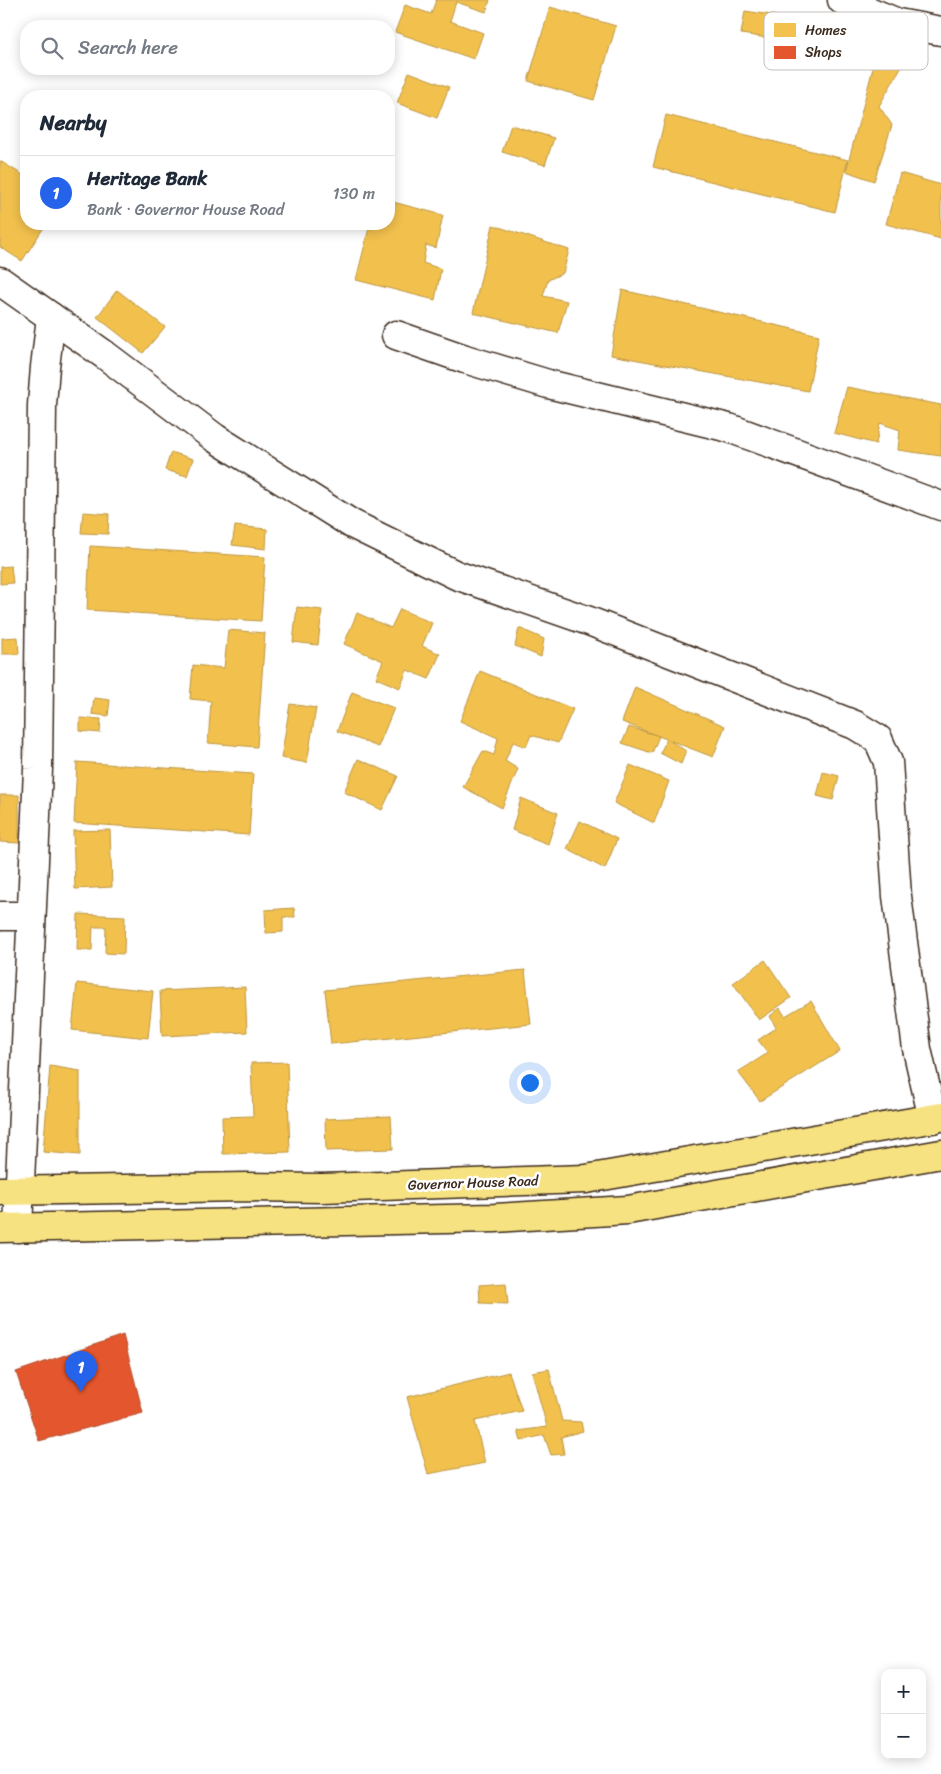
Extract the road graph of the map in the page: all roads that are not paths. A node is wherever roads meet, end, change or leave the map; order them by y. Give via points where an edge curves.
1 (842, 0) edge
2 (870, 12) edge
3 (928, 30) edge
4 (941, 32) edge
5 (0, 280) edge
6 (52, 317) junction
7 (396, 335) dead end
8 (941, 506) edge
9 (0, 916) edge
10 (31, 916) junction
11 (937, 1118) edge
12 (941, 1154) edge
13 (9, 1191) edge
14 (9, 1228) edge

1 - 2 street
3 - 4 street
5 - 6 street
6 - 10 street via 42,405 38,769
6 - 11 street via 215,438 352,524 456,575 589,620 854,725 878,739 888,762 897,896 917,1049
7 - 8 street via 465,360 548,384 729,428
9 - 10 street
10 - 13 street
11 - 13 main road, Governor House Road via 586,1179 322,1188
12 - 14 main road via 628,1210 495,1218
13 - 14 street

